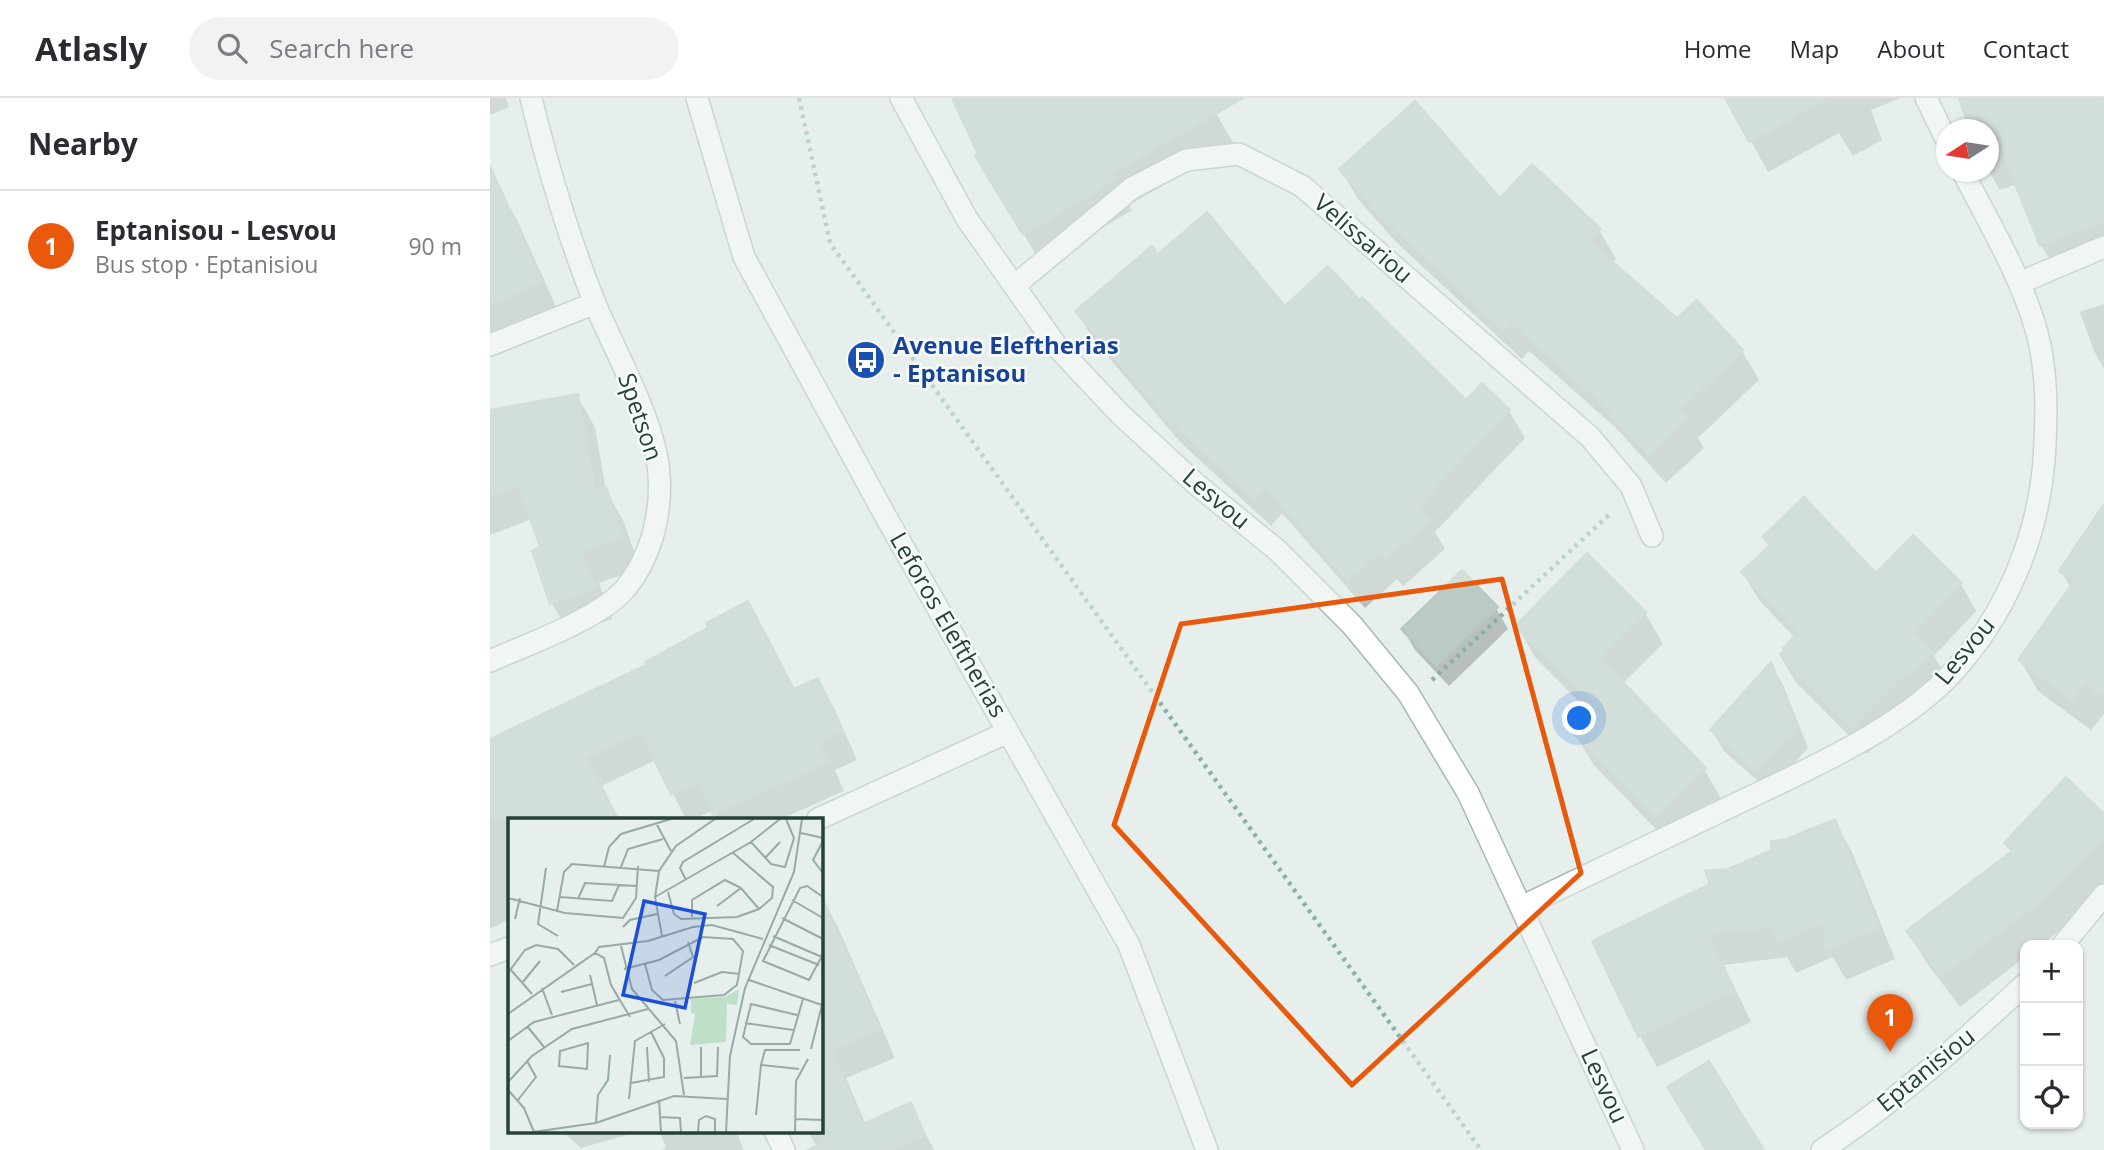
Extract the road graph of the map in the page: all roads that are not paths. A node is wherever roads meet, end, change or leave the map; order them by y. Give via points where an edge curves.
1 (531, 98) edge
2 (697, 98) edge
3 (901, 98) edge
4 (1926, 98) edge
5 (1937, 119) edge
6 (1968, 182) edge
7 (2104, 247) edge
8 (2020, 283) junction
9 (1014, 286) junction
10 (595, 303) junction
11 (490, 345) edge
12 (1652, 536) dead end
13 (490, 661) edge
14 (1008, 732) junction
15 (820, 818) edge
16 (2104, 895) edge
17 (1521, 907) junction
18 (2067, 940) edge
19 (508, 948) edge
20 (490, 955) edge
21 (2020, 989) edge
22 (775, 1132) edge
23 (784, 1150) edge
24 (1207, 1150) edge
25 (1633, 1150) edge
26 (1822, 1150) edge

1 - 10 street, Spetson via 566,224
2 - 14 street, Leforos Eleftherias via 744,257
3 - 9 street, Lesvou via 967,219
4 - 5 street
6 - 8 street, Lesvou
7 - 8 street
8 - 17 street, Lesvou via 2045,368 2041,489 2031,537 2007,593 1987,629 1952,674 1916,706 1847,749
9 - 12 street, Velissariou via 1132,188 1186,160 1239,153 1302,186 1590,437 1633,492
9 - 17 street, Lesvou via 1058,348 1120,414 1278,550 1352,625 1412,699 1468,793
10 - 11 street
10 - 13 street, Spetson via 650,432 659,473 658,514 644,561 624,590 599,611
14 - 15 street
14 - 24 street, Leforos Eleftherias via 1129,945
16 - 18 street
17 - 25 street, Lesvou
19 - 20 street
21 - 26 street, Eptanisiou via 1904,1090
22 - 23 street

